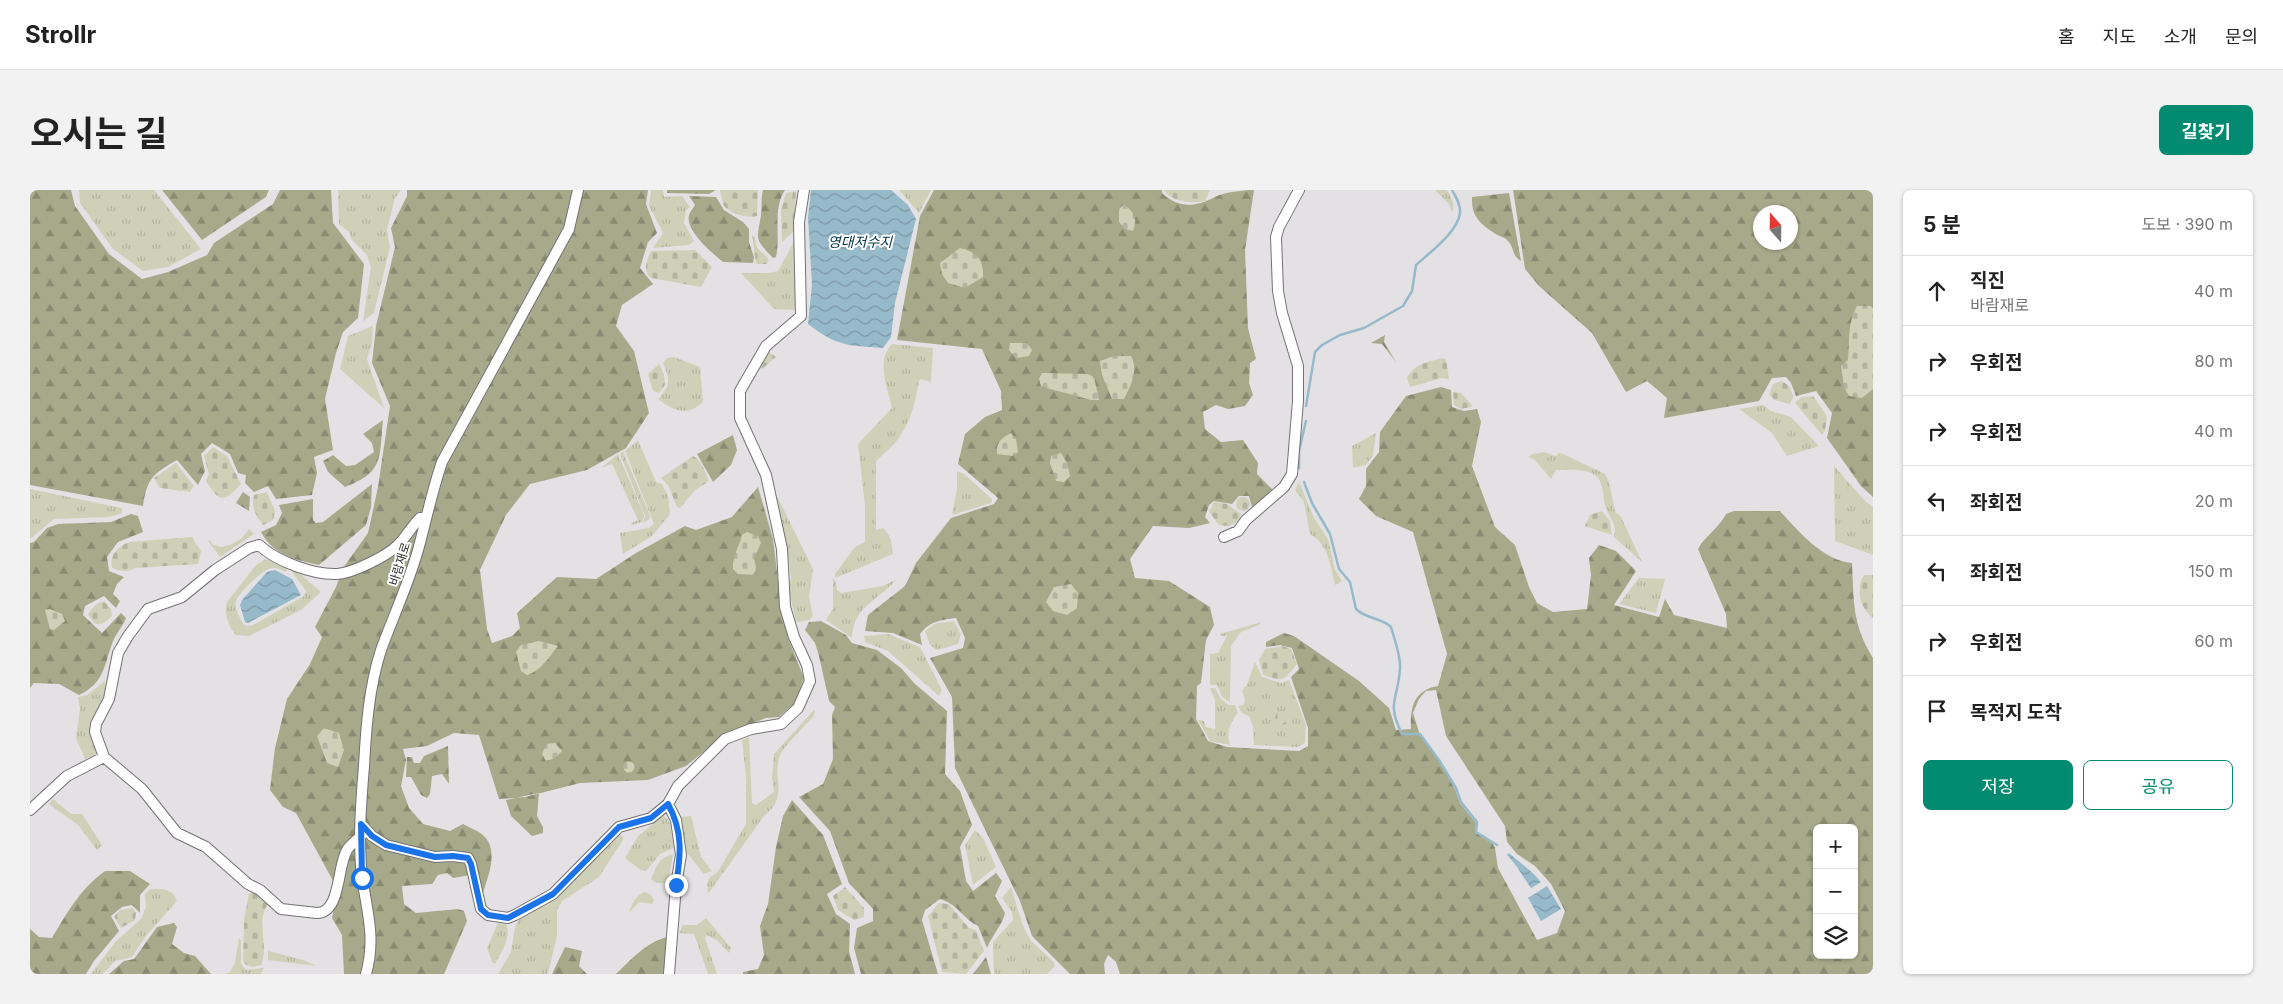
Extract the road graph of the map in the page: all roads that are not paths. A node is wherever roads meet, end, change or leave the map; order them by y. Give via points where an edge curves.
1 (578, 190) edge
2 (804, 190) edge
3 (1299, 190) edge
4 (426, 518) junction
5 (1224, 537) dead end
6 (104, 757) junction
7 (668, 804) junction
8 (30, 810) edge
9 (361, 824) junction
10 (361, 836) junction
11 (366, 974) edge
12 (669, 974) edge

1 - 4 street, 바람재로 via 569,229 442,462
2 - 7 street via 799,222 801,316 766,346 740,391 740,418 766,475 782,549 785,607 810,681 798,708 781,724 751,729 725,739 678,786
3 - 5 street via 1276,237 1278,291 1298,366 1292,474 1284,487 1238,531
4 - 6 street via 420,518 398,545 385,555 338,574 288,563 259,546 249,548 182,597 148,609 118,653 109,699 96,724 95,732
4 - 9 street, 바람재로 via 400,605 381,651 369,702
6 - 8 street via 67,776
6 - 10 street via 142,790 176,833 206,847 281,909 323,913 331,906 346,851
7 - 9 street via 651,818 619,827 553,894 508,918 488,915 481,909 468,858 435,857 386,845
7 - 12 street via 676,820 682,855 676,885
9 - 10 street, 바람재로
10 - 11 street, 바람재로 via 362,878 372,937

